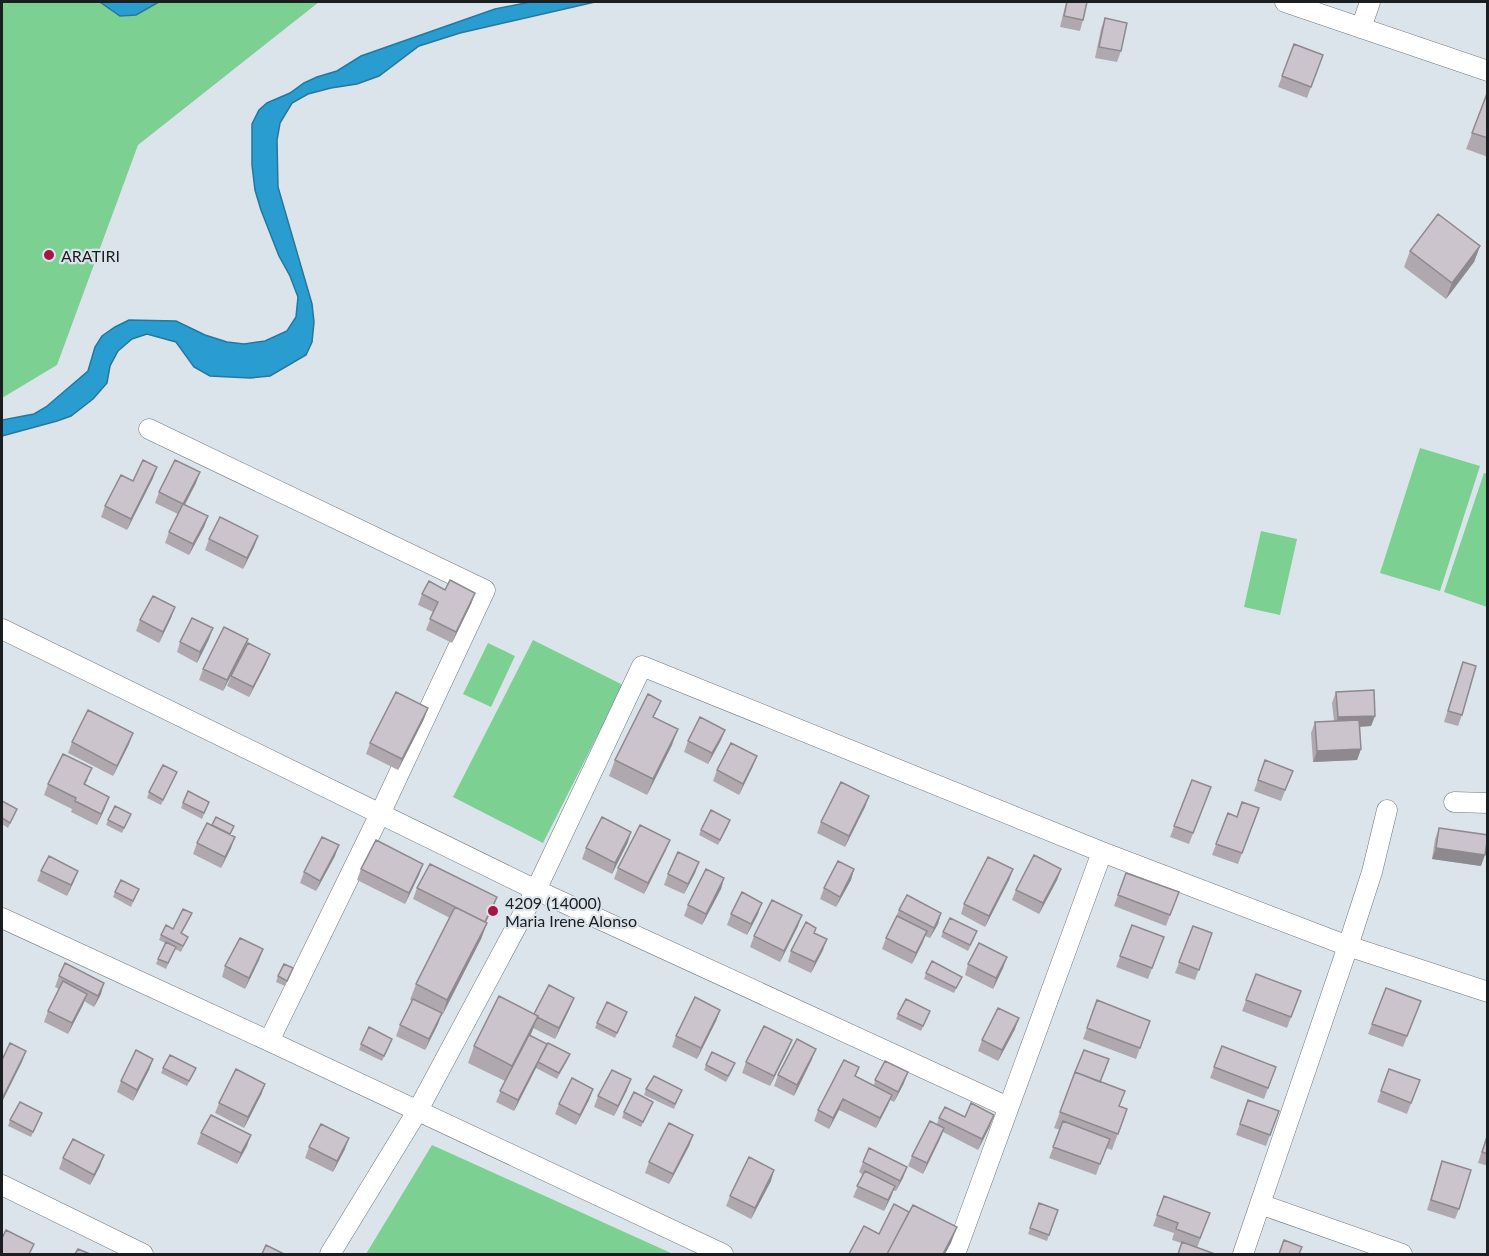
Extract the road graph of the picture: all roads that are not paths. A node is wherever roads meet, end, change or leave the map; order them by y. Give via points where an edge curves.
1 (1285, 2) edge
2 (1370, 2) edge
3 (1361, 28) junction
4 (1488, 71) edge
5 (148, 429) dead end
6 (2, 629) edge
7 (1454, 802) dead end
8 (1488, 804) edge
9 (1387, 810) dead end
10 (380, 814) junction
11 (1102, 852) junction
12 (536, 890) junction
13 (2, 918) edge
14 (1348, 946) junction
15 (1488, 992) edge
16 (269, 1041) junction
17 (1008, 1107) junction
18 (418, 1110) junction
19 (2, 1185) edge
20 (1260, 1204) junction
21 (143, 1254) edge
22 (330, 1254) edge
23 (723, 1254) edge
24 (954, 1254) edge
25 (1243, 1254) edge
26 (1402, 1254) edge

1 - 3 street
2 - 3 street
3 - 4 street
5 - 10 street via 485,590
6 - 10 street
7 - 8 street
9 - 14 street
10 - 12 street
10 - 16 street
11 - 12 street via 642,666
11 - 14 street
11 - 17 street
12 - 17 street
12 - 18 street
13 - 16 street
14 - 15 street
14 - 20 street
16 - 18 street
17 - 24 street
18 - 22 street
18 - 23 street
19 - 21 street
20 - 25 street
20 - 26 street

